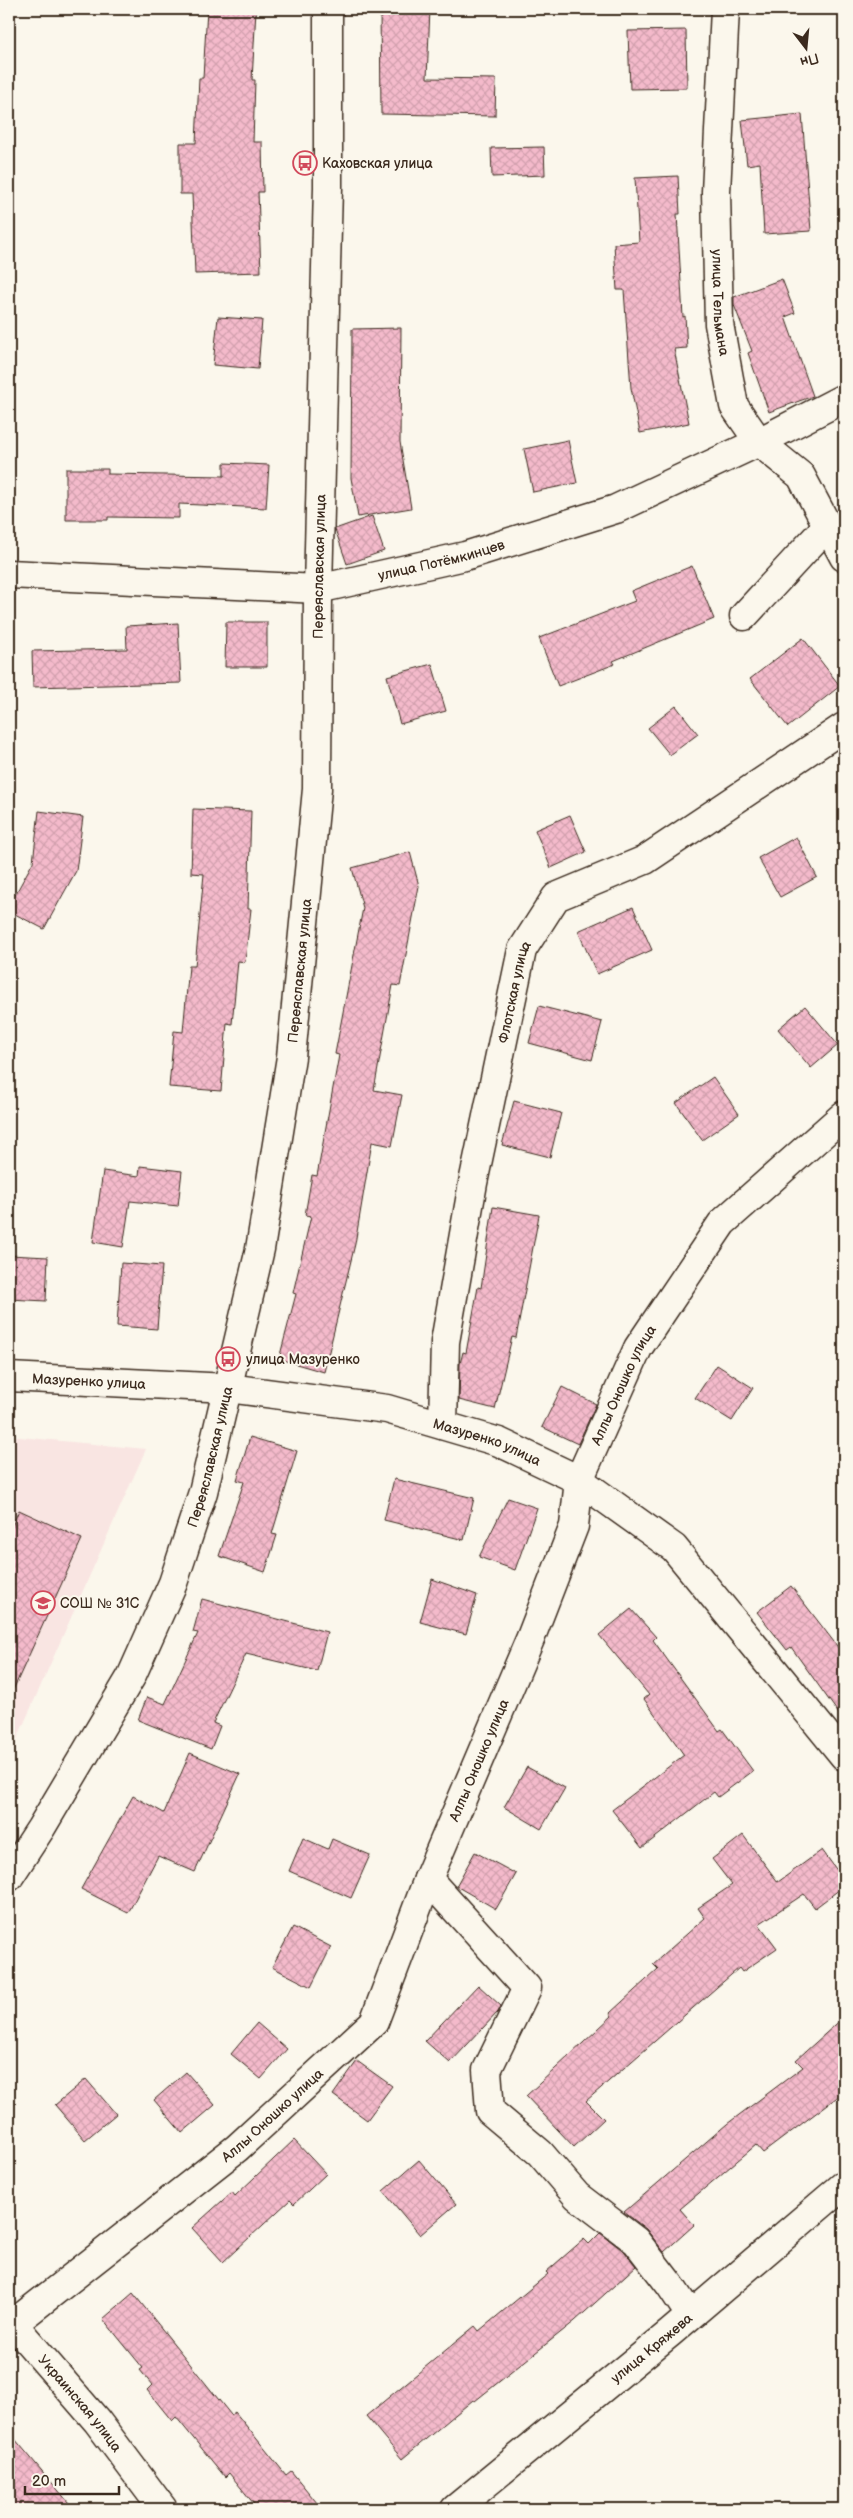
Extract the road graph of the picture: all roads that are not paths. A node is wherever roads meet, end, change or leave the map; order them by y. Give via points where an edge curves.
1 (328, 9) edge
2 (725, 9) edge
3 (844, 398) edge
4 (759, 442) junction
5 (828, 525) junction
6 (844, 557) edge
7 (9, 574) edge
8 (318, 589) junction
9 (744, 616) dead end
10 (844, 727) edge
11 (844, 1116) edge
12 (9, 1377) edge
13 (228, 1388) junction
14 (443, 1425) junction
15 (579, 1480) junction
16 (844, 1756) edge
17 (9, 1876) edge
18 (428, 1879) junction
19 (844, 2184) edge
20 (690, 2315) junction
21 (11, 2326) edge
22 (163, 2509) edge
23 (455, 2509) edge

1 - 8 street, Переяславская улица via 328,187
2 - 4 street, улица Тельмана via 716,192 719,324 734,406
3 - 4 street, улица Потёмкинцев
4 - 5 street, улица Тельмана via 800,476
4 - 8 street, улица Потёмкинцев via 616,509 465,556
5 - 6 street, улица Тельмана
5 - 9 street
7 - 8 street, улица Потёмкинцев
8 - 13 street, Переяславская улица via 317,789 291,1056 260,1249
10 - 14 street, Флотская улица via 645,860 556,896 522,950 473,1183 445,1342
11 - 15 street, Аллы Оношко улица via 722,1223 638,1348
12 - 13 street, Мазуренко улица
13 - 14 street, Мазуренко улица via 387,1409
13 - 17 street, Переяславская улица via 203,1492 173,1583 131,1677
14 - 15 street, Мазуренко улица via 499,1442
15 - 16 street, Мазуренко улица via 674,1548
15 - 18 street, Аллы Оношко улица via 574,1526
18 - 20 street via 527,1988 487,2070 490,2111 540,2153 577,2196 636,2241
18 - 21 street, Аллы Оношко улица via 374,2022 237,2148
19 - 20 street, улица Кряжева
20 - 23 street, улица Кряжева
21 - 22 street, Украинская улица via 97,2422

